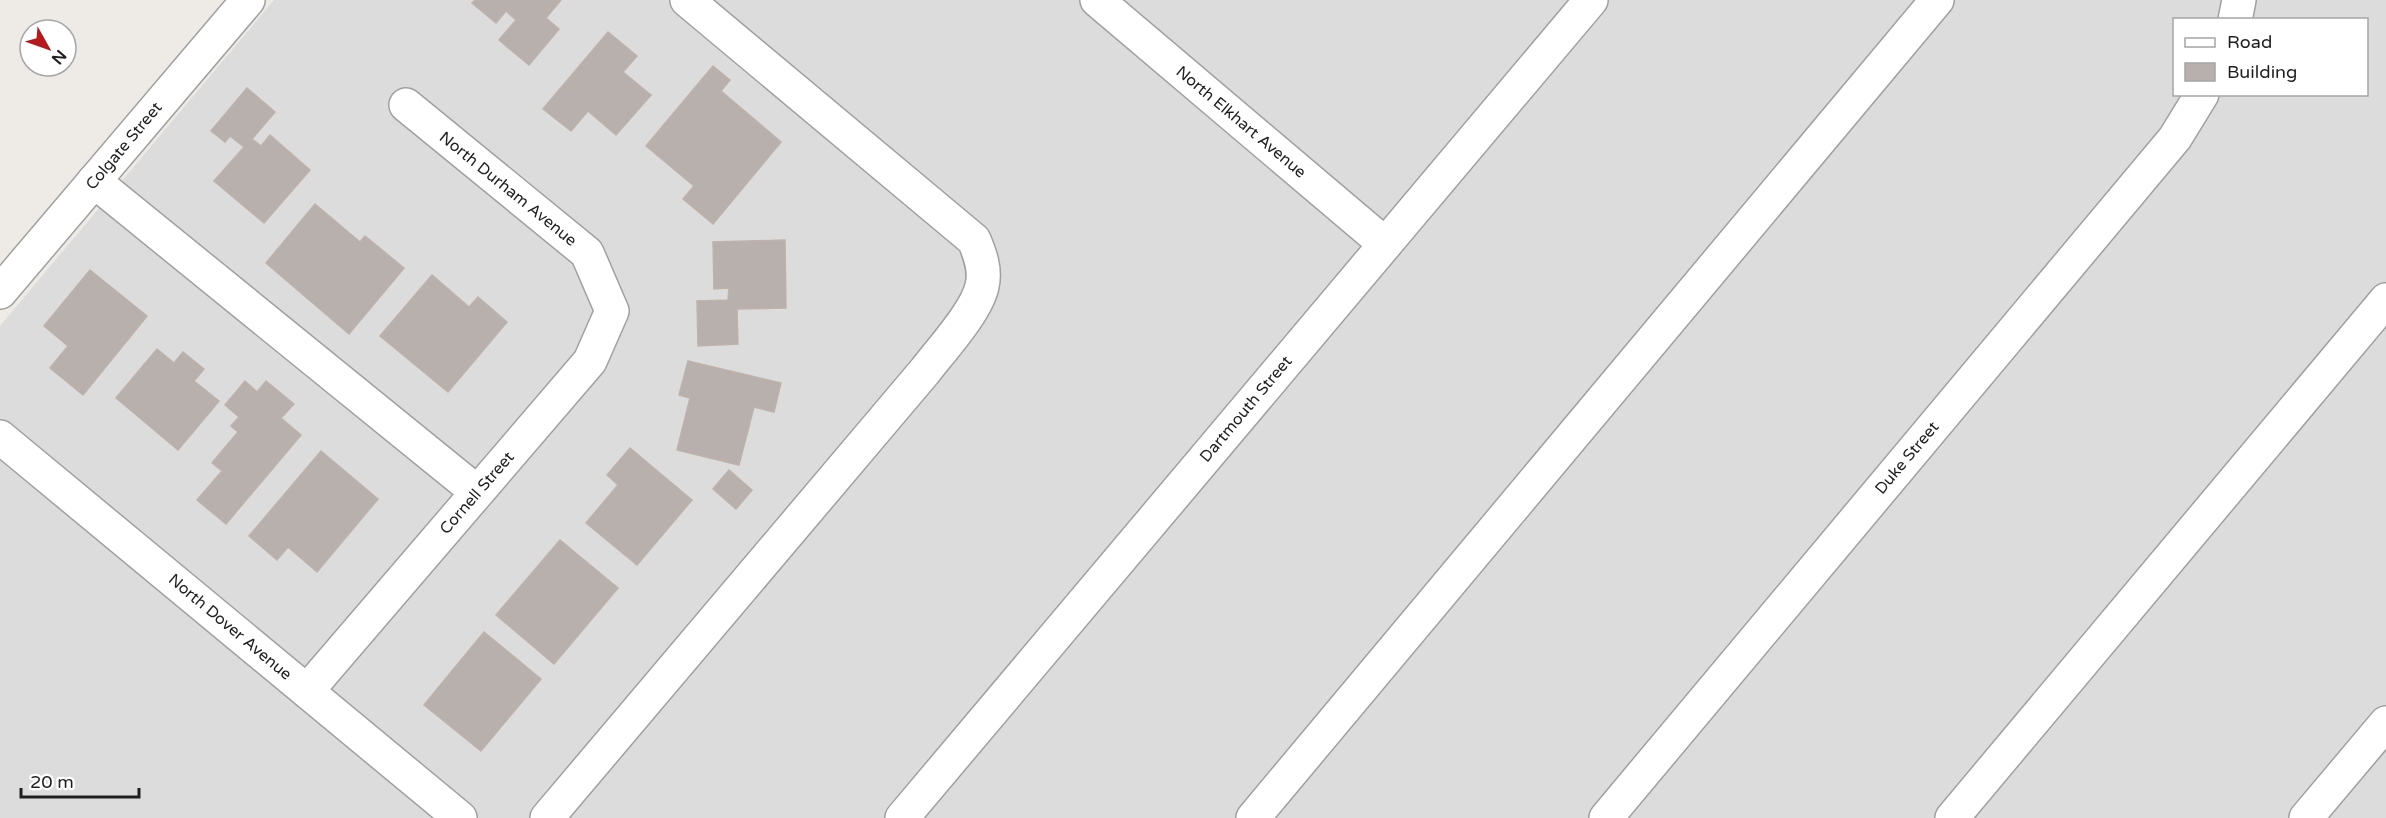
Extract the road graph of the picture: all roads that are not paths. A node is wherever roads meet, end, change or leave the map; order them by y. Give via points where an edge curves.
1 (248, 0) edge
2 (687, 0) edge
3 (1097, 0) edge
4 (1591, 0) edge
5 (1937, 0) edge
6 (2239, 0) edge
7 (2235, 18) edge
8 (2201, 96) edge
9 (406, 105) dead end
10 (94, 181) junction
11 (1385, 244) junction
12 (599, 281) joint
13 (0, 292) edge
14 (2386, 300) edge
15 (0, 437) edge
16 (477, 492) junction
17 (307, 691) junction
18 (2386, 723) edge
19 (460, 818) edge
20 (547, 818) edge
21 (902, 818) edge
22 (1253, 818) edge
23 (1606, 818) edge
24 (1952, 818) edge
25 (2306, 818) edge

1 - 10 street, Colgate Street
2 - 20 street via 974,240 982,260 982,286 969,313 925,371
3 - 11 street, North Elkhart Avenue
4 - 11 street, Dartmouth Street
5 - 22 street
6 - 7 street
8 - 23 street, Duke Street via 2175,138
9 - 12 street, North Durham Avenue via 587,254
10 - 13 street, Colgate Street
10 - 16 street
11 - 21 street, Dartmouth Street
12 - 16 street, Cornell Street via 612,311 590,361
14 - 24 street
15 - 17 street, North Dover Avenue
16 - 17 street, Cornell Street
17 - 19 street, North Dover Avenue
18 - 25 street

